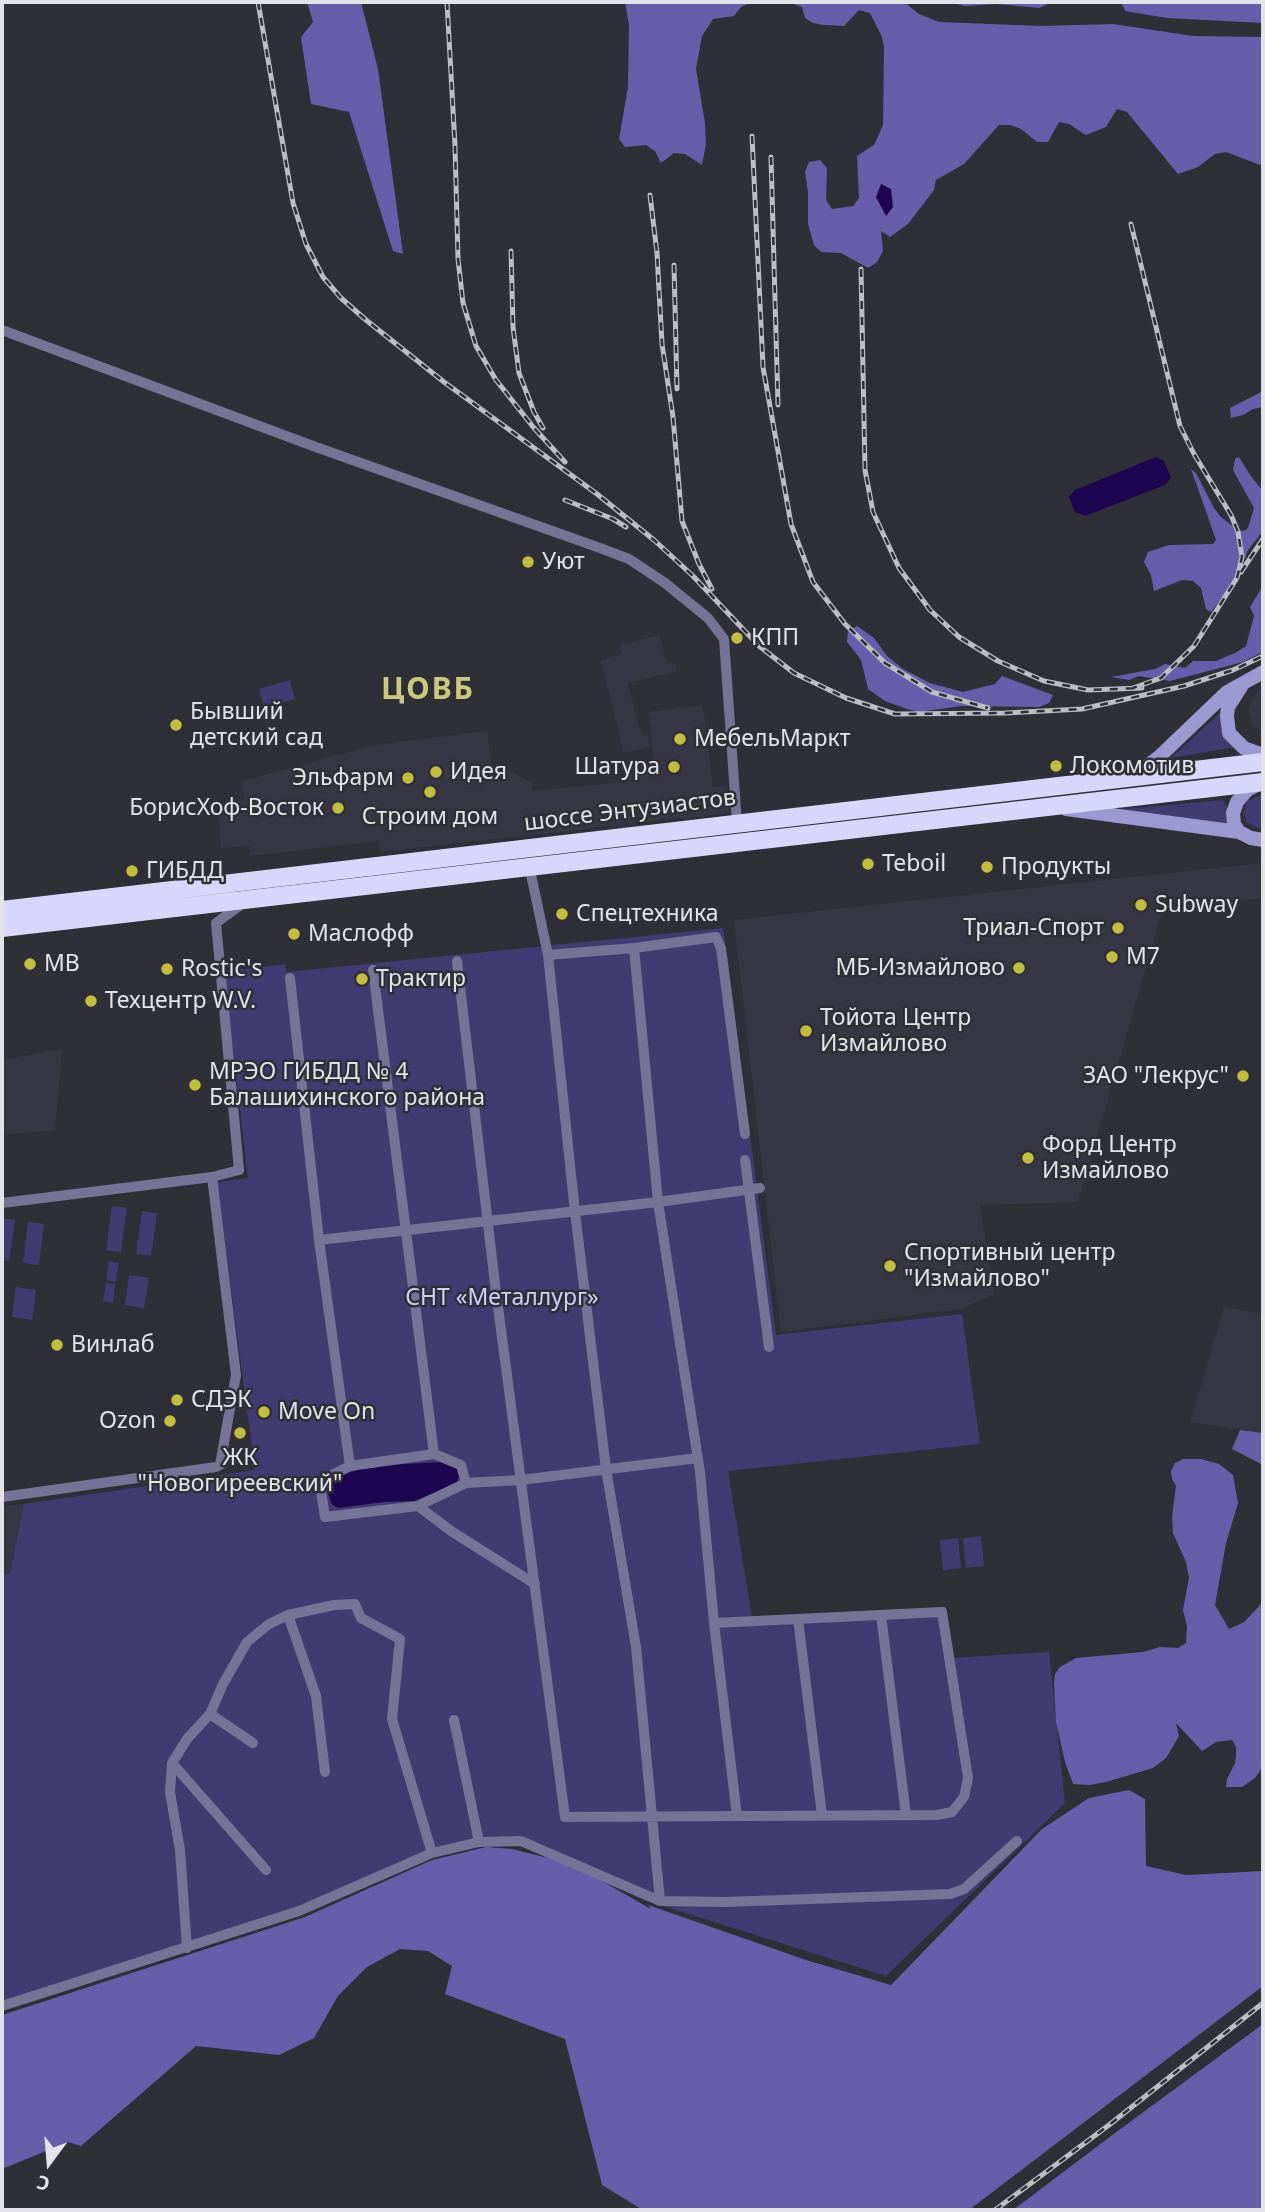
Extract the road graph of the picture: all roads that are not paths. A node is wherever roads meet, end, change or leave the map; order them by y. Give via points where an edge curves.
1 (2, 330) edge
2 (1263, 672) edge
3 (1246, 681) junction
4 (1263, 755) edge
5 (1263, 762) edge
6 (1132, 777) junction
7 (1263, 782) edge
8 (1047, 806) junction
9 (737, 823) junction
10 (1239, 832) junction
11 (1263, 840) edge
12 (529, 865) junction
13 (248, 899) junction
14 (2, 910) edge
15 (2, 928) edge
16 (635, 948) junction
17 (548, 955) junction
18 (457, 961) dead end
19 (373, 970) dead end
20 (290, 978) dead end
21 (745, 1134) dead end
22 (745, 1160) dead end
23 (212, 1177) junction
24 (755, 1188) junction
25 (658, 1202) junction
26 (2, 1203) edge
27 (575, 1212) junction
28 (488, 1222) junction
29 (405, 1231) junction
30 (319, 1240) junction
31 (769, 1347) dead end
32 (434, 1454) junction
33 (698, 1458) junction
34 (350, 1466) junction
35 (606, 1469) junction
36 (521, 1480) junction
37 (466, 1483) junction
38 (2, 1497) edge
39 (418, 1506) junction
40 (535, 1584) junction
41 (288, 1615) junction
42 (881, 1615) junction
43 (798, 1619) junction
44 (714, 1623) junction
45 (210, 1714) junction
46 (454, 1720) dead end
47 (253, 1743) dead end
48 (172, 1763) junction
49 (326, 1772) dead end
50 (822, 1815) junction
51 (906, 1815) junction
52 (737, 1816) junction
53 (651, 1818) junction
54 (1017, 1841) dead end
55 (479, 1842) junction
56 (432, 1853) junction
57 (266, 1870) dead end
58 (660, 1901) junction
59 (187, 1948) junction
60 (2, 2006) edge

1 - 9 street via 629,559 665,583 708,618 724,639
2 - 3 street
3 - 4 street via 1228,707 1229,733 1244,748
3 - 6 street via 1227,692
5 - 6 highway, шоссе Энтузиастов
6 - 9 highway, шоссе Энтузиастов
7 - 8 highway, шоссе Энтузиастов
7 - 10 street via 1237,802 1233,813
8 - 10 street
8 - 12 highway, шоссе Энтузиастов
9 - 14 highway, шоссе Энтузиастов
10 - 11 street
12 - 13 highway, шоссе Энтузиастов
12 - 17 street
13 - 15 highway, шоссе Энтузиастов
13 - 23 street via 216,923 239,1170
16 - 17 street
16 - 21 street via 716,937 732,1003
16 - 25 street
17 - 27 street
18 - 28 street
19 - 29 street
20 - 30 street
22 - 24 street
23 - 26 street
23 - 38 street via 236,1375 220,1465
24 - 25 street
24 - 31 street
25 - 27 street
25 - 33 street
27 - 28 street
27 - 35 street
28 - 29 street
28 - 36 street
29 - 30 street
29 - 32 street
30 - 34 street
32 - 34 street
32 - 37 street via 461,1465
33 - 35 street
33 - 44 street
34 - 39 street via 324,1484 325,1517
35 - 36 street
35 - 53 street via 636,1647
36 - 37 street
36 - 40 street
37 - 39 street
39 - 40 street
40 - 53 street via 565,1817
41 - 45 street via 247,1642
41 - 49 street via 316,1696
41 - 56 street via 355,1604 360,1618 400,1639 392,1719
42 - 43 street
42 - 51 street
42 - 51 street via 942,1612 968,1778 964,1797 952,1812
43 - 44 street
43 - 50 street
44 - 52 street
45 - 47 street
45 - 48 street
46 - 55 street
48 - 57 street
48 - 59 street via 170,1792 180,1850
50 - 51 street
50 - 52 street
52 - 53 street
53 - 58 street
54 - 58 street via 964,1889 950,1894
55 - 56 street
55 - 58 street via 522,1841
56 - 59 street via 299,1911
59 - 60 street

